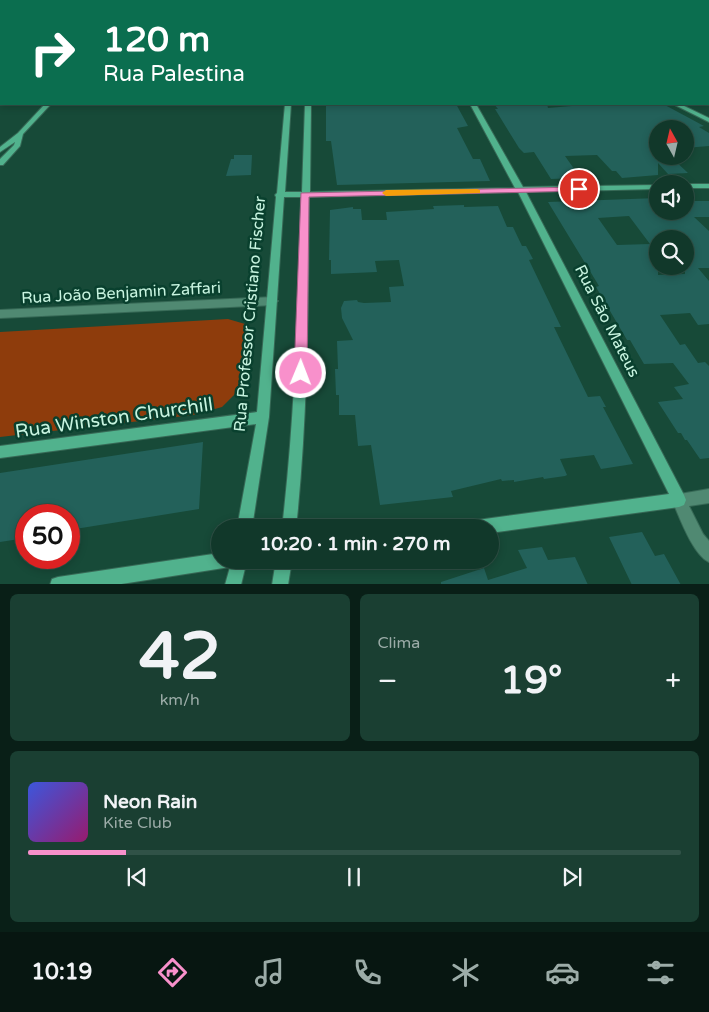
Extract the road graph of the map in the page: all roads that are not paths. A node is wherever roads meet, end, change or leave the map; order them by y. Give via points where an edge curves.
1 (47, 105) edge
2 (288, 105) edge
3 (308, 105) edge
4 (474, 105) edge
5 (678, 105) edge
6 (709, 120) edge
7 (20, 134) junction
8 (0, 144) edge
9 (0, 150) edge
10 (0, 163) edge
11 (694, 186) edge
12 (709, 186) edge
13 (649, 187) edge
14 (521, 191) junction
15 (279, 195) junction
16 (304, 195) junction
17 (273, 301) junction
18 (0, 314) edge
19 (263, 417) junction
20 (0, 452) edge
21 (709, 496) edge
22 (679, 500) junction
23 (246, 519) edge
24 (290, 519) edge
25 (499, 524) edge
26 (709, 554) edge
27 (211, 562) edge
28 (237, 569) edge
29 (282, 569) edge
30 (58, 584) edge
31 (233, 584) edge
32 (280, 584) edge

1 - 7 street
2 - 15 street, Rua Professor Cristiano Fischer
3 - 16 street
4 - 14 street, Rua São Mateus
5 - 6 street
7 - 8 street
7 - 9 street
7 - 10 street via 17,146
11 - 12 street
13 - 14 street
14 - 16 street
14 - 22 street, Rua São Mateus
15 - 16 street
15 - 17 street, Rua Professor Cristiano Fischer
16 - 24 street via 300,412
17 - 18 street, Rua João Benjamin Zaffari
17 - 19 street, Rua Professor Cristiano Fischer
19 - 20 street, Rua Winston Churchill
19 - 23 street, Rua Professor Cristiano Fischer
21 - 22 street
22 - 25 street
22 - 26 street, Rua São Mateus
27 - 30 street
28 - 31 street
29 - 32 street

